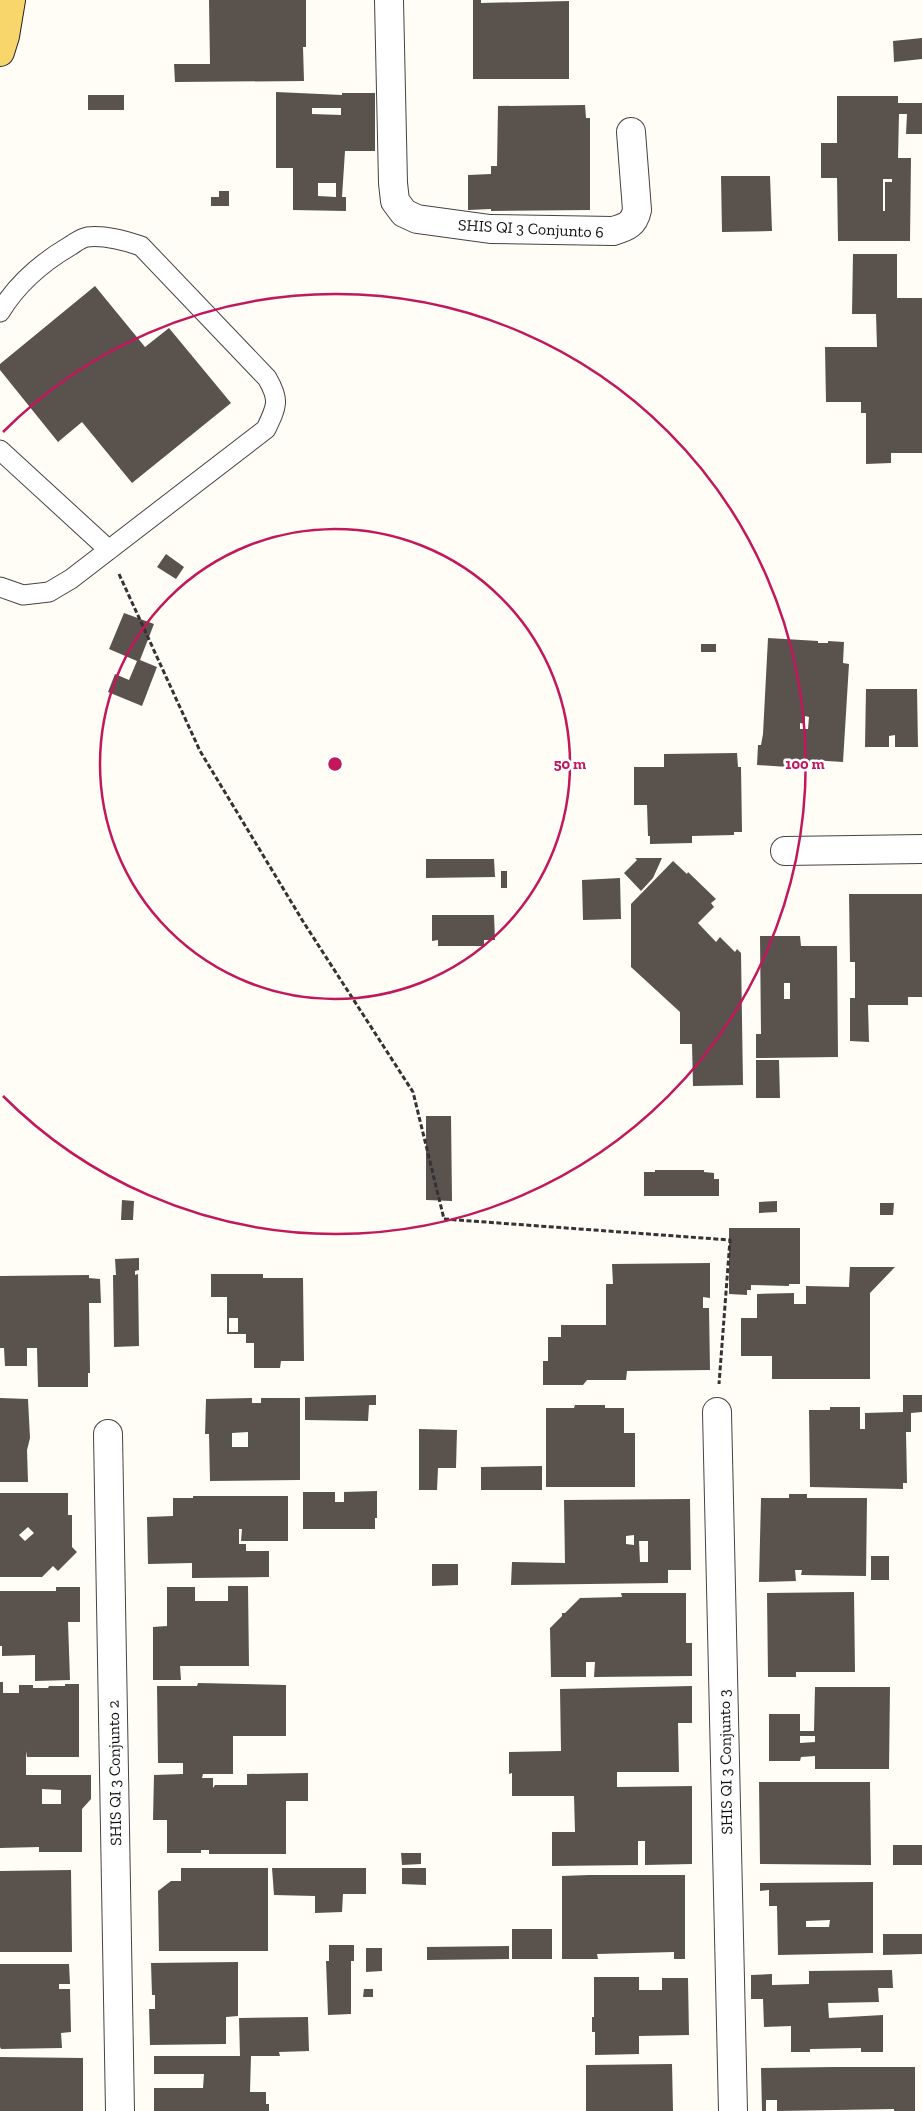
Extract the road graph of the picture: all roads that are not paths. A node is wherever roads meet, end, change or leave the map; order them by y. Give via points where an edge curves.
1 (11, 0) edge
2 (388, 0) edge
3 (0, 52) edge
4 (631, 132) dead end
5 (0, 312) edge
6 (0, 450) edge
7 (109, 550) junction
8 (0, 587) edge
9 (922, 849) edge
10 (784, 851) dead end
11 (717, 1412) road end
12 (108, 1434) dead end
13 (120, 2111) edge
14 (733, 2111) edge

1 - 3 main road
2 - 4 street, SHIS QI 3 Conjunto 6 via 393,184 395,201 404,213 417,219 490,229 614,232 635,220 637,210
5 - 7 lane via 8,298 35,269 84,237 121,240 140,246 267,378 276,394 274,412 266,429
6 - 7 lane
7 - 8 lane via 49,592 23,595
9 - 10 street
11 - 14 street, SHIS QI 3 Conjunto 3
12 - 13 street, SHIS QI 3 Conjunto 2

